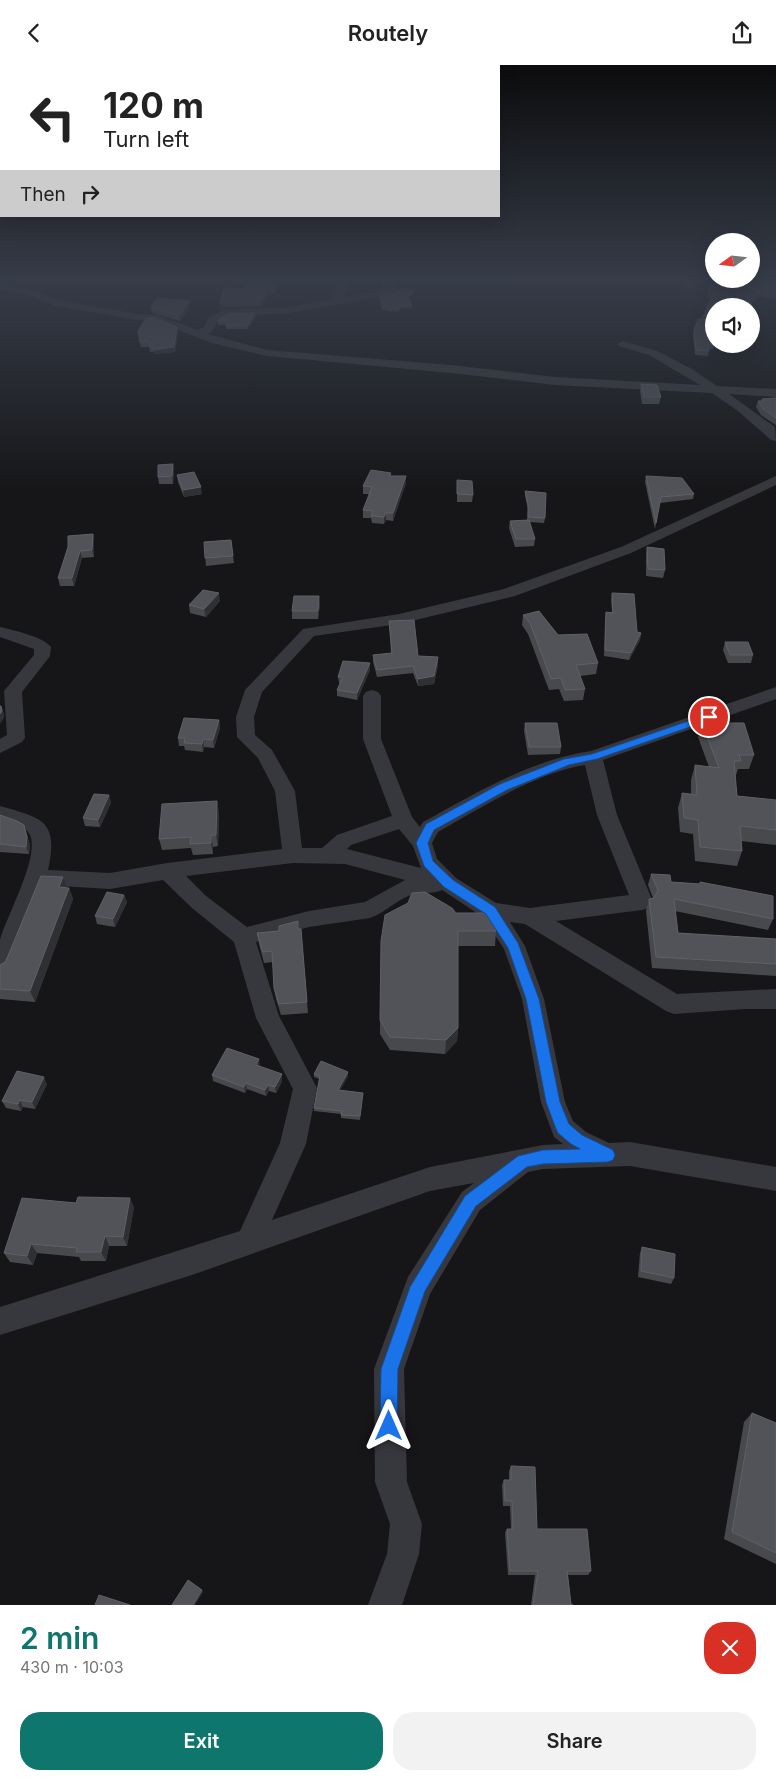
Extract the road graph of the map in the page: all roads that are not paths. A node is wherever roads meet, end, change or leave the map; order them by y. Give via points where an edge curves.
1 (254, 350) edge
2 (643, 350) edge
3 (716, 391) junction
4 (776, 393) edge
5 (776, 437) edge
6 (776, 480) edge
7 (0, 632) edge
8 (776, 693) edge
9 (372, 696) dead end
10 (0, 747) edge
11 (593, 757) junction
12 (0, 813) edge
13 (403, 820) junction
14 (422, 843) junction
15 (293, 855) junction
16 (326, 856) junction
17 (167, 871) junction
18 (34, 877) junction
19 (448, 883) junction
20 (491, 911) junction
21 (530, 916) junction
22 (244, 937) junction
23 (0, 966) edge
24 (776, 999) edge
25 (608, 1155) junction
26 (524, 1161) junction
27 (776, 1179) edge
28 (249, 1241) junction
29 (0, 1321) edge
30 (385, 1605) edge

1 - 3 street via 555,381
2 - 3 street via 688,372
3 - 4 street
3 - 5 street
6 - 15 street via 626,549 509,593 399,619 309,632 254,690 245,717 246,737 264,754 285,791
7 - 10 street via 42,647 42,656 13,691 16,738
8 - 11 street
9 - 13 street via 372,739
11 - 14 street via 567,761 504,787 430,827
11 - 21 street via 607,815 642,902
12 - 18 street via 26,821 40,831 44,847
13 - 14 street
13 - 16 street via 344,840
14 - 19 street via 428,863
15 - 16 street
15 - 17 street
16 - 19 street via 345,856
17 - 18 street via 110,881
17 - 22 street via 199,902
18 - 23 street
19 - 20 street
19 - 22 street via 407,887 370,910 309,919
20 - 21 street
20 - 25 street via 514,946 533,999 553,1102 563,1129 576,1140
21 - 24 street via 674,1004
22 - 28 street via 268,1018 305,1088 293,1144
25 - 26 street via 543,1157
25 - 27 street via 630,1154
26 - 28 street via 430,1179
26 - 30 street via 471,1201 418,1287 389,1369 391,1483 406,1524 403,1554
28 - 29 street

